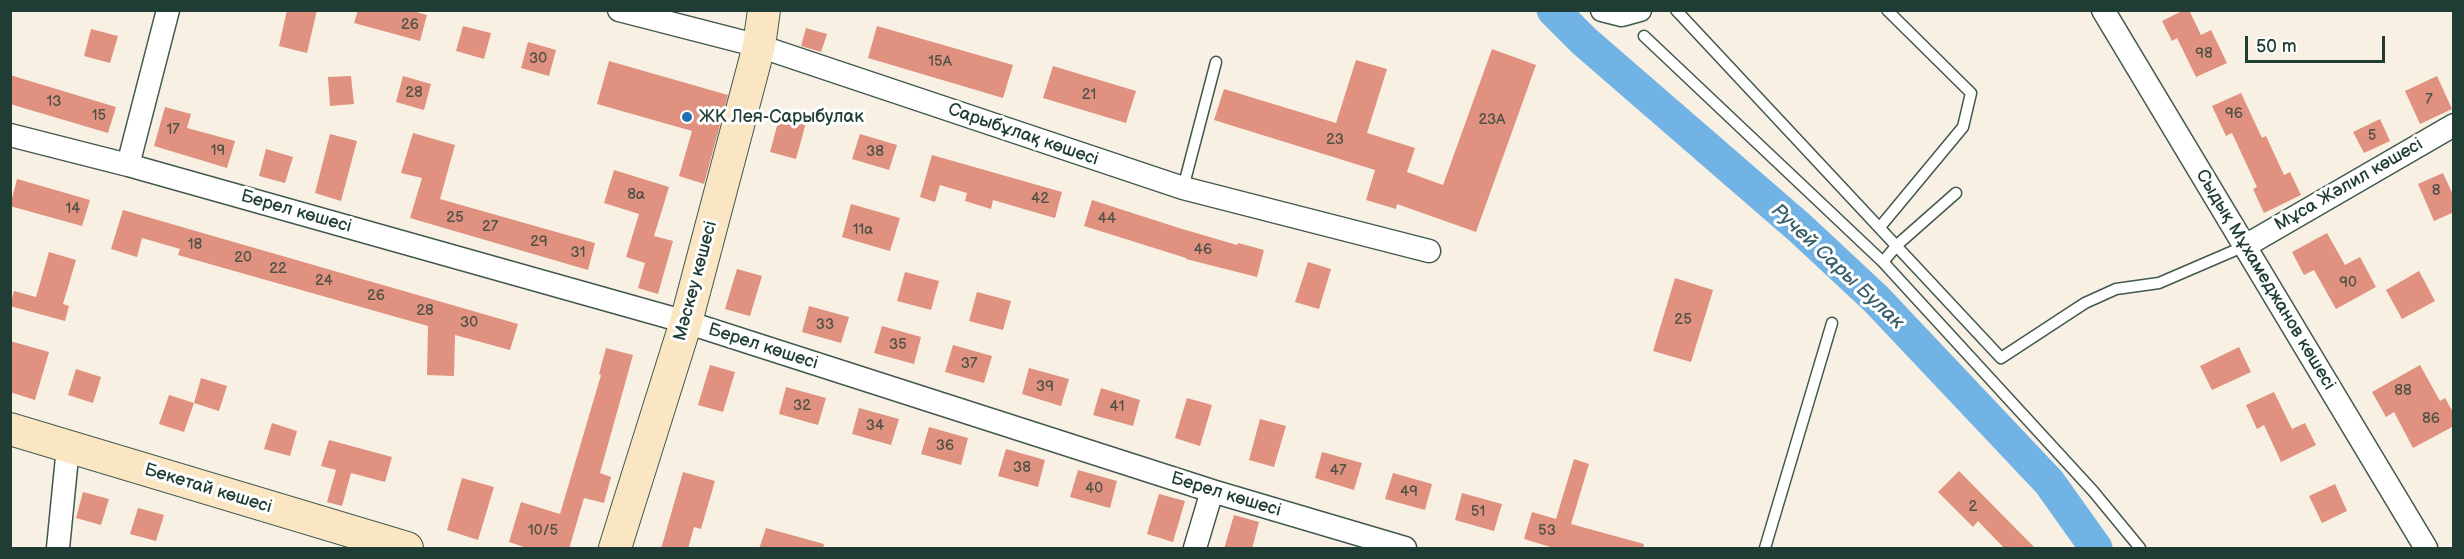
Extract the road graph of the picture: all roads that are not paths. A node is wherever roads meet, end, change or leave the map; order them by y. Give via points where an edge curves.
1 (168, 10) edge
2 (619, 10) edge
3 (764, 10) edge
4 (1602, 10) edge
5 (1640, 10) edge
6 (1676, 10) edge
7 (1887, 10) edge
8 (2103, 10) edge
9 (1644, 36) dead end
10 (759, 46) junction
11 (1216, 62) dead end
12 (2454, 125) edge
13 (10, 135) edge
14 (128, 165) junction
15 (1183, 188) junction
16 (1956, 194) dead end
17 (1880, 227) junction
18 (1897, 245) junction
19 (2245, 246) junction
20 (1429, 251) dead end
21 (1883, 262) junction
22 (686, 322) junction
23 (1832, 323) dead end
24 (10, 429) edge
25 (68, 447) junction
26 (1212, 491) junction
27 (388, 546) edge
28 (58, 549) edge
29 (615, 549) edge
30 (1195, 549) edge
31 (1406, 549) edge
32 (1765, 549) edge
33 (2140, 549) edge
34 (2426, 549) edge

1 - 14 street
2 - 10 street, Сарыбұлақ көшесі
3 - 10 street, Мәскеу көшесі
4 - 5 street via 1622,15
6 - 17 lane
7 - 17 lane via 1971,93 1963,127
8 - 19 street, Сыдық Мұхамеджанов көшесі
9 - 21 lane
10 - 15 street, Сарыбұлақ көшесі
10 - 22 street, Мәскеу көшесі
11 - 15 lane
12 - 19 street, Мұса Жәлил көшесі
13 - 14 street, Берел көшесі
14 - 22 street, Берел көшесі
15 - 20 street, Сарыбұлақ көшесі
16 - 18 lane
17 - 18 lane
18 - 19 lane via 2001,358 2085,303 2116,289 2159,283
18 - 21 lane
19 - 34 street, Сыдық Мұхамеджанов көшесі
21 - 33 lane via 2093,491
22 - 26 street, Берел көшесі
22 - 29 street, Мәскеу көшесі
23 - 32 lane
24 - 25 street, Бекетай көшесі
25 - 27 street, Бекетай көшесі
25 - 28 street
26 - 30 street
26 - 31 street, Берел көшесі

